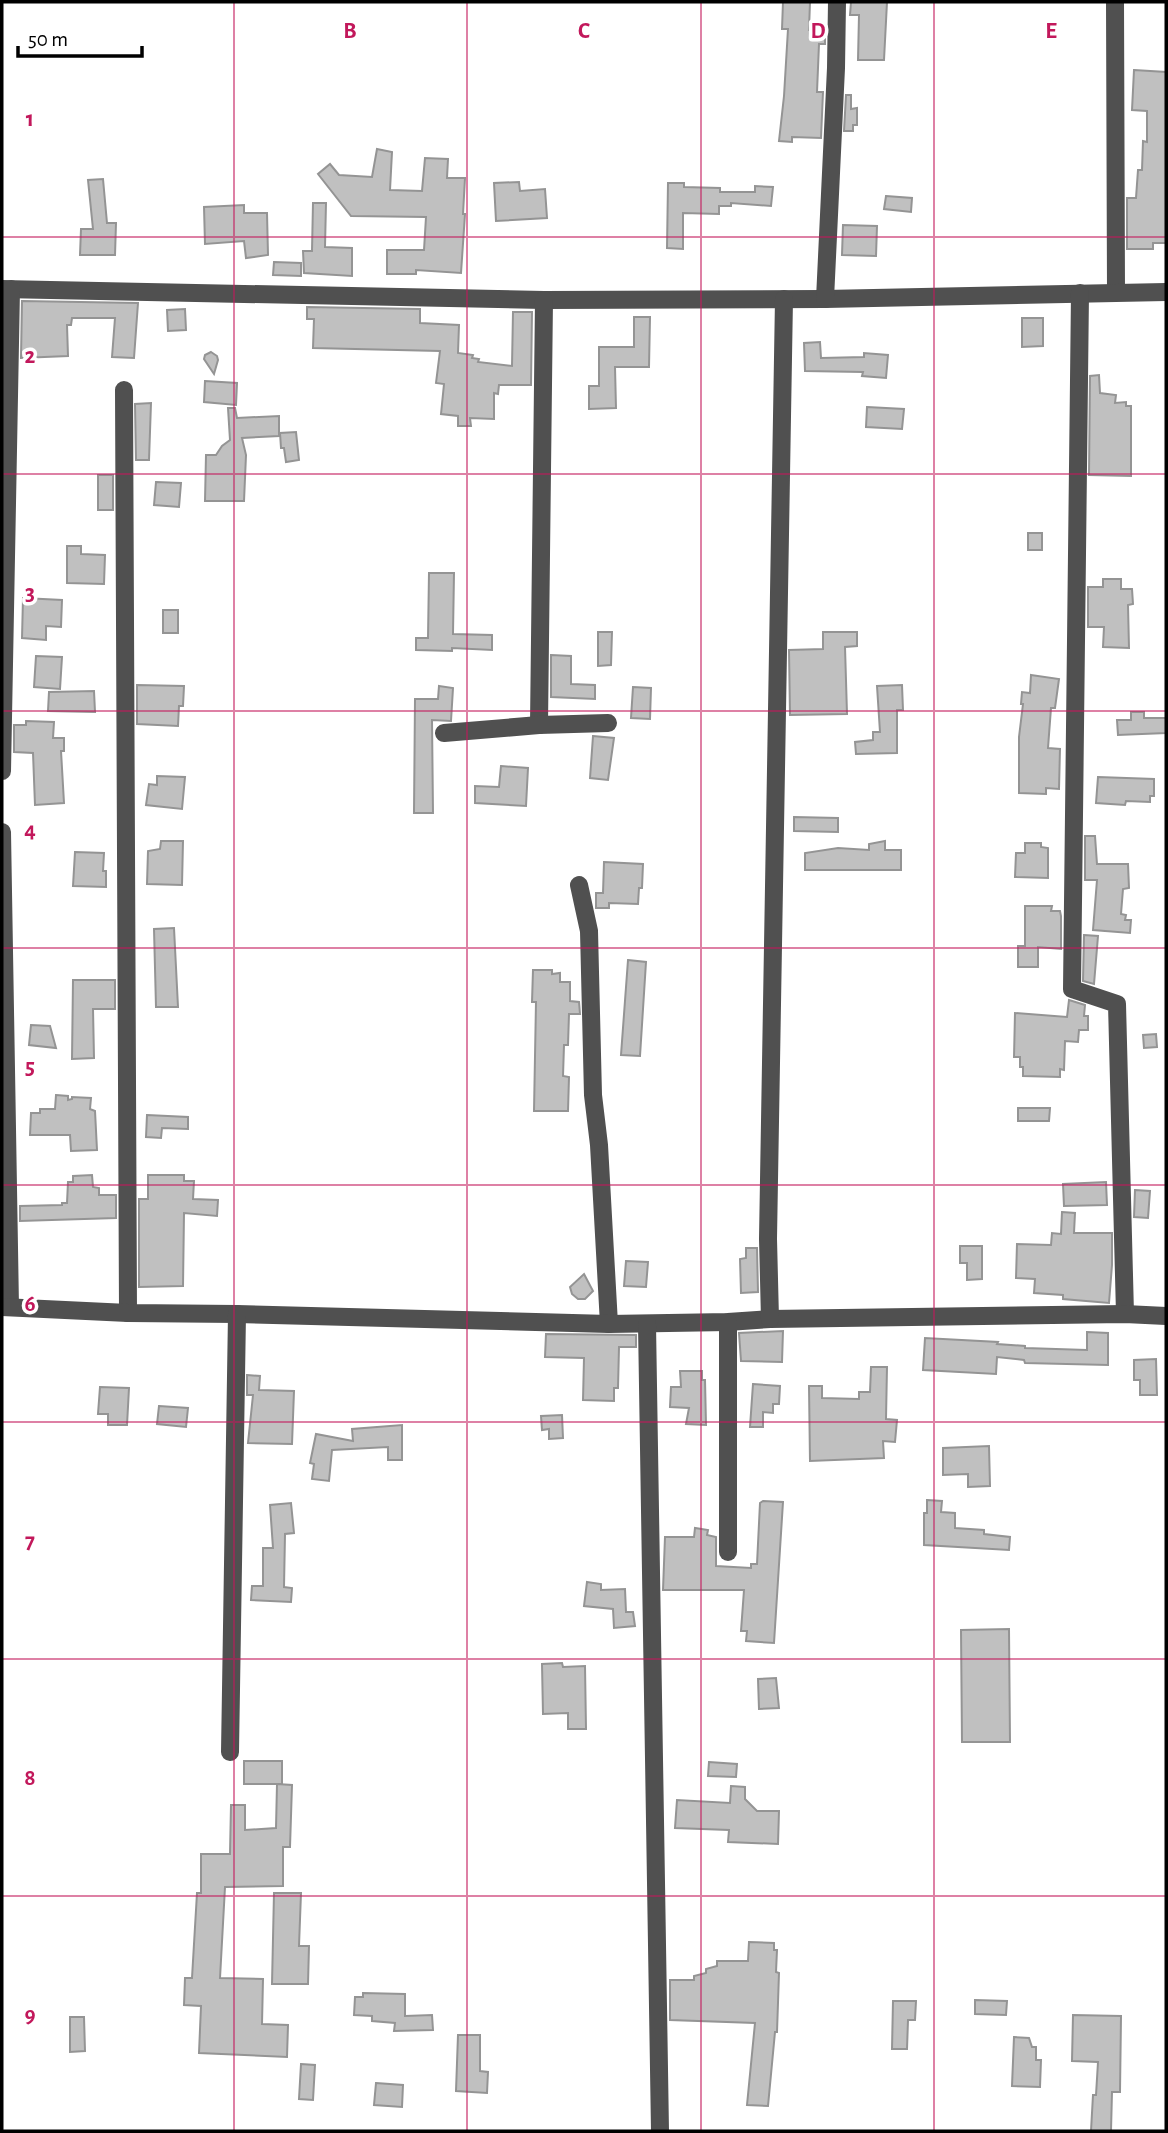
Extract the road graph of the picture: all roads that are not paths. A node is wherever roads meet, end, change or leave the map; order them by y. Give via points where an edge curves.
1 (837, 2) edge
2 (1115, 2) edge
3 (7, 289) edge
4 (1116, 292) junction
5 (1166, 292) edge
6 (1080, 293) junction
7 (784, 299) junction
8 (825, 299) junction
9 (544, 300) junction
10 (124, 390) dead end
11 (608, 723) dead end
12 (539, 725) junction
13 (444, 733) dead end
14 (2, 771) edge
15 (2, 832) edge
16 (579, 885) dead end
17 (6, 1307) edge
18 (128, 1313) junction
19 (236, 1314) junction
20 (1125, 1314) junction
21 (1166, 1316) edge
22 (770, 1319) junction
23 (728, 1322) junction
24 (609, 1324) junction
25 (647, 1324) junction
26 (728, 1552) dead end
27 (230, 1752) dead end
28 (660, 2131) edge

1 - 8 street
2 - 4 street
3 - 9 street
3 - 14 street
4 - 5 street
4 - 6 street
6 - 8 street
6 - 20 street via 1072,989 1117,1004
7 - 8 street
7 - 9 street
7 - 22 street
9 - 12 street
10 - 18 street
11 - 12 street
12 - 13 street
15 - 17 street
16 - 24 street via 589,932 592,1082
17 - 18 street
18 - 19 street
19 - 24 street
19 - 27 street
20 - 21 street
20 - 22 street
22 - 23 street
23 - 25 street
23 - 26 street
24 - 25 street
25 - 28 street

